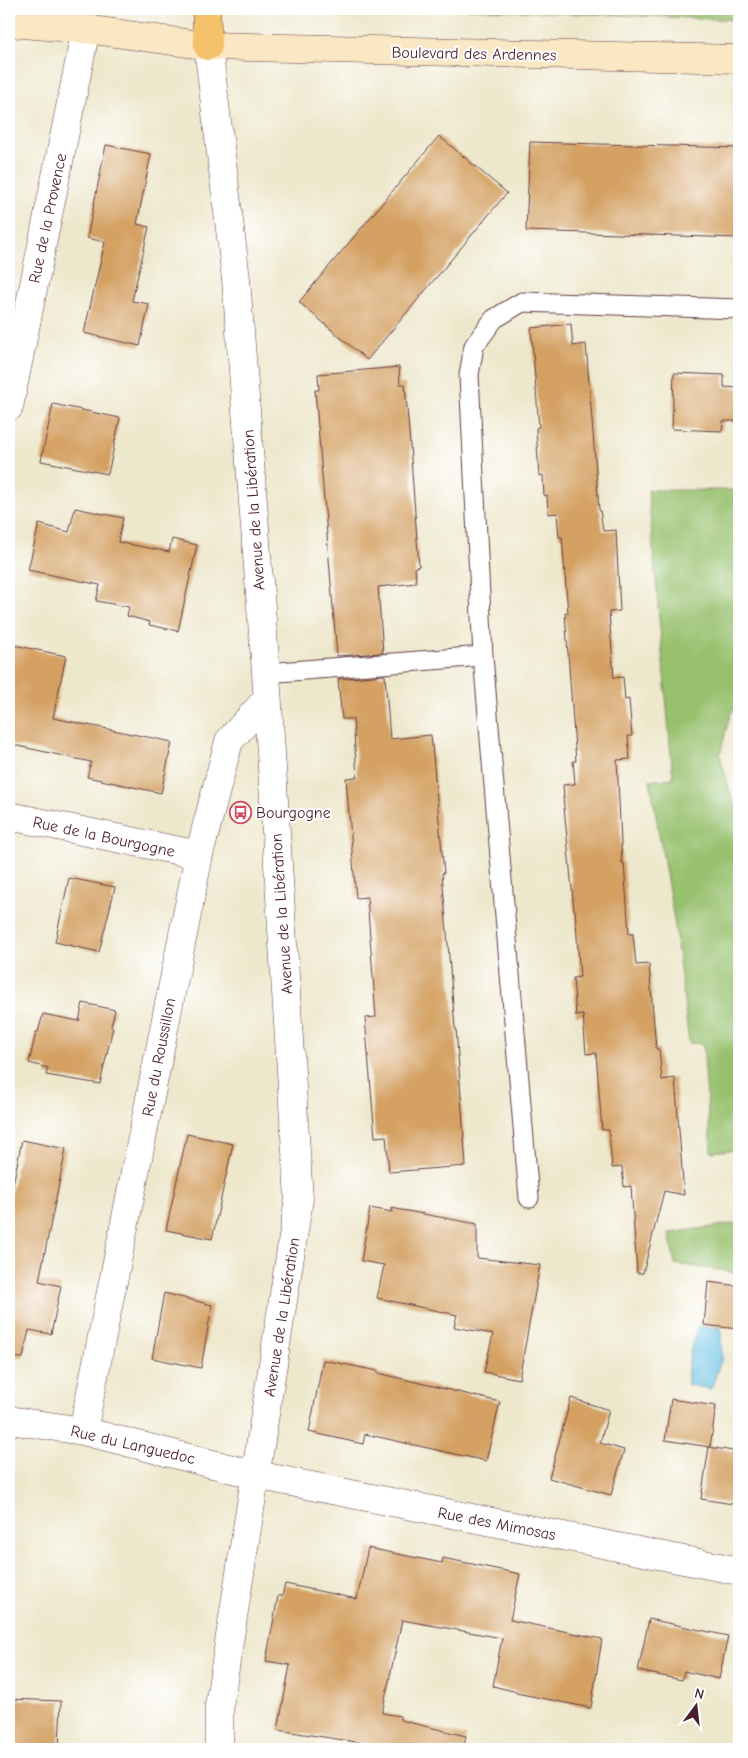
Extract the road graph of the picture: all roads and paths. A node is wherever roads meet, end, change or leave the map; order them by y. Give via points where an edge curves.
1 (206, 9) edge
2 (9, 23) edge
3 (86, 29) junction
4 (208, 46) junction
5 (739, 59) edge
6 (739, 309) edge
7 (9, 407) edge
8 (483, 656) junction
9 (266, 686) junction
10 (9, 816) edge
11 (199, 855) junction
12 (530, 1198) dead end
13 (9, 1420) edge
14 (83, 1431) junction
15 (256, 1475) junction
16 (739, 1571) edge
17 (219, 1749) edge

1 - 4 main road
2 - 3 main road, Boulevard des Ardennes
3 - 4 main road, Boulevard des Ardennes
3 - 7 street, Rue de la Provence
4 - 5 main road, Boulevard des Ardennes
4 - 9 street, Avenue de la Libération via 236,279
6 - 8 lane via 522,302 494,319 474,346 469,375
8 - 9 lane
8 - 12 lane
9 - 11 street, Rue du Roussillon via 229,741
9 - 15 street, Avenue de la Libération via 299,1199
10 - 11 street, Rue de la Bourgogne
11 - 14 street, Rue du Roussillon
13 - 14 street, Rue du Languedoc
14 - 15 street, Rue du Languedoc
15 - 16 street, Rue des Mimosas
15 - 17 street, Avenue de la Libération via 219,1706

